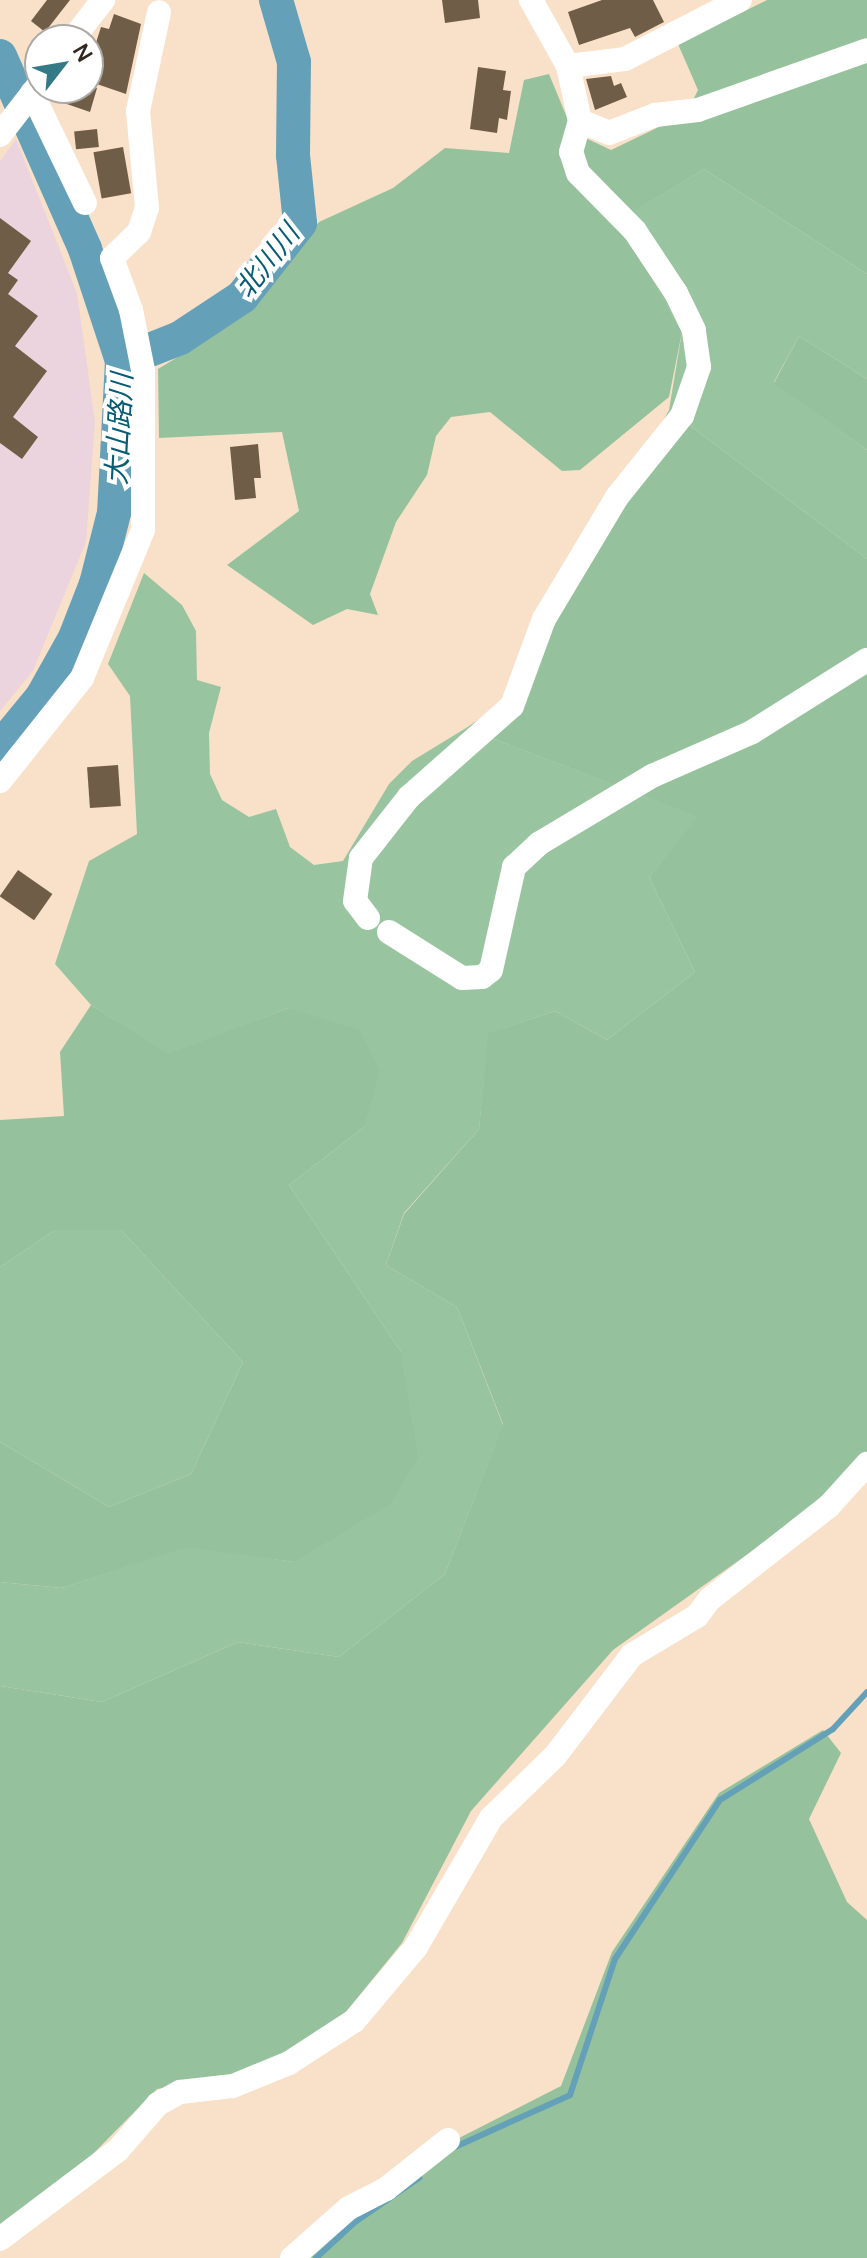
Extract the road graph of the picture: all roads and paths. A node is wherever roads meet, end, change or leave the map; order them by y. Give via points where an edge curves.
1 (103, 0) edge
2 (531, 0) edge
3 (740, 0) edge
4 (159, 12) dead end
5 (84, 24) edge
6 (867, 50) edge
7 (568, 66) junction
8 (24, 103) edge
9 (43, 104) edge
10 (580, 121) junction
11 (0, 135) edge
12 (85, 203) dead end
13 (867, 660) edge
14 (0, 781) edge
15 (368, 918) dead end
16 (389, 932) dead end
17 (867, 1464) edge
18 (448, 2140) dead end
19 (0, 2239) edge
20 (292, 2258) edge

1 - 5 street
2 - 7 street
3 - 7 street via 625,59
4 - 14 street via 138,111 147,208 139,232 112,258 131,310 143,370 143,530 82,678
6 - 10 street via 698,110 655,115 609,133
7 - 10 street
8 - 11 street
9 - 12 street
10 - 15 street via 571,152 578,173 635,231 694,330 699,367 692,397 631,477 566,579 544,619 512,706 409,797 361,858 355,901
13 - 16 street via 752,732 652,776 540,843 514,867 491,970 482,977 462,978
17 - 19 street via 829,1506 710,1599 697,1616 632,1655 555,1756 491,1818 416,1947 354,2021 289,2063 233,2086 180,2092 158,2104 118,2150
18 - 20 street via 386,2189 349,2208

